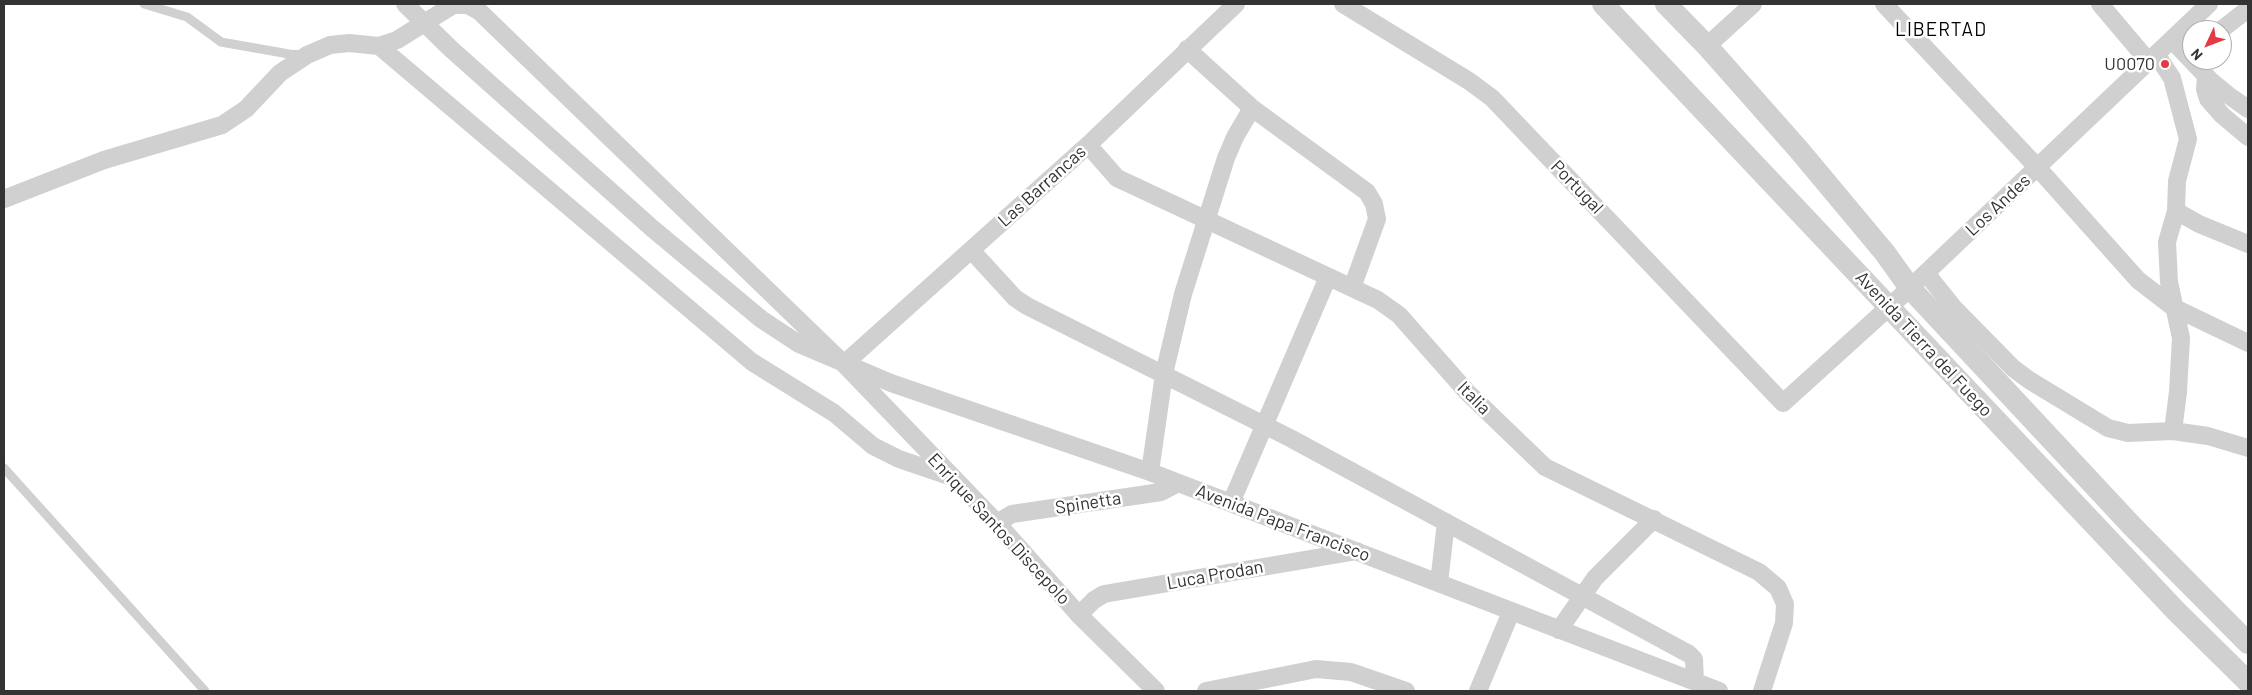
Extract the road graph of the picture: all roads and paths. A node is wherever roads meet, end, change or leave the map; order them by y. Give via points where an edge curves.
1 (144, 4) edge
2 (405, 4) edge
3 (1236, 4) edge
4 (1343, 4) edge
5 (1603, 4) edge
6 (1666, 4) edge
7 (1753, 4) edge
8 (1884, 4) edge
9 (2100, 4) edge
10 (2209, 4) edge
11 (2248, 9) edge
12 (2232, 21) edge
13 (424, 22) junction
14 (2172, 40) junction
15 (379, 46) junction
16 (1707, 46) junction
17 (1187, 49) junction
18 (2182, 50) edge
19 (307, 55) junction
20 (2152, 58) junction
21 (2201, 70) edge
22 (2206, 76) junction
23 (1252, 108) junction
24 (2248, 109) edge
25 (2248, 137) edge
26 (1088, 145) junction
27 (2037, 168) junction
28 (4, 199) edge
29 (2176, 211) junction
30 (1208, 220) junction
31 (2248, 244) edge
32 (971, 250) junction
33 (1926, 273) junction
34 (1328, 277) junction
35 (1352, 288) junction
36 (1910, 288) junction
37 (2173, 307) junction
38 (1889, 308) junction
39 (2248, 343) edge
40 (844, 364) junction
41 (1164, 374) junction
42 (1783, 403) joint
43 (1264, 425) junction
44 (2173, 431) junction
45 (2248, 448) edge
46 (4, 468) edge
47 (1150, 472) junction
48 (952, 477) junction
49 (1178, 483) junction
50 (1231, 503) junction
51 (1654, 519) junction
52 (1446, 522) junction
53 (997, 523) junction
54 (1358, 551) junction
55 (1439, 583) junction
56 (1582, 596) junction
57 (1511, 612) junction
58 (1079, 615) junction
59 (1559, 630) junction
60 (2248, 644) edge
61 (1695, 682) junction
62 (2248, 682) edge
63 (205, 691) edge
64 (1156, 691) edge
65 (1206, 691) edge
66 (1406, 691) edge
67 (1478, 691) edge
68 (1719, 691) edge
69 (1762, 691) edge

1 - 19 lane via 187,17 221,42
2 - 13 street, Avenida Papa Francisco
3 - 17 street, Las Barrancas
4 - 42 street, Portugal via 1492,98
5 - 38 street, Avenida Tierra del Fuego
6 - 16 street, Avenida Tierra del Fuego
7 - 16 street
8 - 27 street
9 - 20 street
10 - 14 street, Los Andes
11 - 12 street
13 - 15 street, Enrique Santos Discepolo via 397,40
13 - 40 street, Avenida Papa Francisco via 646,223 760,319 799,344
13 - 40 street, Enrique Santos Discepolo via 453,5 468,5 479,11
14 - 18 street
14 - 20 street, Los Andes
15 - 19 street via 330,45
15 - 48 street via 752,362 834,414 872,446
16 - 36 street, Avenida Tierra del Fuego via 1828,184
17 - 23 street
17 - 26 street, Las Barrancas
19 - 28 street via 280,73 246,109 222,125 104,160
20 - 27 street, Los Andes
20 - 29 street via 2172,78 2188,139 2177,180
21 - 22 street
22 - 24 street
22 - 25 street via 2208,99
23 - 30 street via 1226,158
23 - 35 street via 1367,192 1374,204 1377,219
26 - 30 street, Italia via 1117,178
26 - 32 street, Las Barrancas
27 - 33 street, Los Andes
27 - 37 street via 2138,280
29 - 31 street
29 - 37 street via 2167,242
30 - 34 street, Italia
30 - 41 street via 1183,294
32 - 40 street, Las Barrancas
32 - 41 street via 1014,298
33 - 36 street, Los Andes
33 - 44 street via 1954,308 2029,380 2108,428 2128,433
34 - 35 street, Italia
34 - 43 street
35 - 51 street, Italia via 1399,314 1467,392 1545,467
36 - 38 street, Los Andes
36 - 60 street, Avenida Tierra del Fuego via 2132,526
37 - 39 street
37 - 44 street via 2181,338
38 - 42 street, Los Andes
38 - 62 street, Avenida Tierra del Fuego
40 - 47 street, Avenida Papa Francisco
40 - 48 street, Enrique Santos Discepolo
41 - 43 street
41 - 47 street
43 - 50 street
43 - 52 street
44 - 45 street via 2208,436
46 - 63 lane
47 - 49 street, Avenida Papa Francisco
48 - 53 street, Enrique Santos Discepolo
49 - 50 street, Avenida Papa Francisco
49 - 53 street, Spinetta via 1161,492 1012,514
50 - 54 street, Avenida Papa Francisco
51 - 56 street via 1595,578
51 - 69 street, Italia via 1760,572 1778,588 1785,604 1784,623
52 - 55 street
52 - 56 street
53 - 58 street, Enrique Santos Discepolo
54 - 55 street, Avenida Papa Francisco
54 - 58 street, Luca Prodan via 1104,594
55 - 57 street, Avenida Papa Francisco
56 - 59 street
56 - 61 street via 1689,654 1694,660
57 - 59 street, Avenida Papa Francisco
57 - 67 street
58 - 64 street, Enrique Santos Discepolo
59 - 61 street, Avenida Papa Francisco
61 - 68 street, Avenida Papa Francisco
65 - 66 street via 1316,669 1351,672

